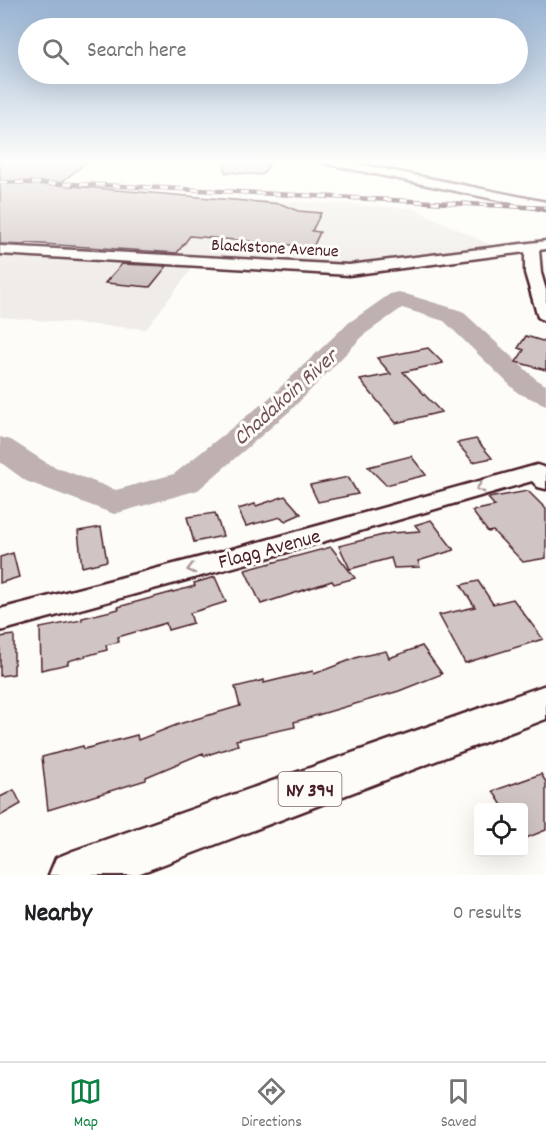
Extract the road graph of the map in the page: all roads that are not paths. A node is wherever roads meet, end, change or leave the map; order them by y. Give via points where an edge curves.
1 (528, 202) edge
2 (546, 206) edge
3 (539, 246) edge
4 (0, 250) edge
5 (546, 317) edge
6 (541, 477) edge
7 (0, 620) edge
8 (546, 702) edge
9 (73, 875) edge

1 - 2 street
3 - 4 street, Blackstone Avenue via 349,270
3 - 5 street via 533,273
6 -> 7 street, Flagg Avenue
8 - 9 main road, NY 394

